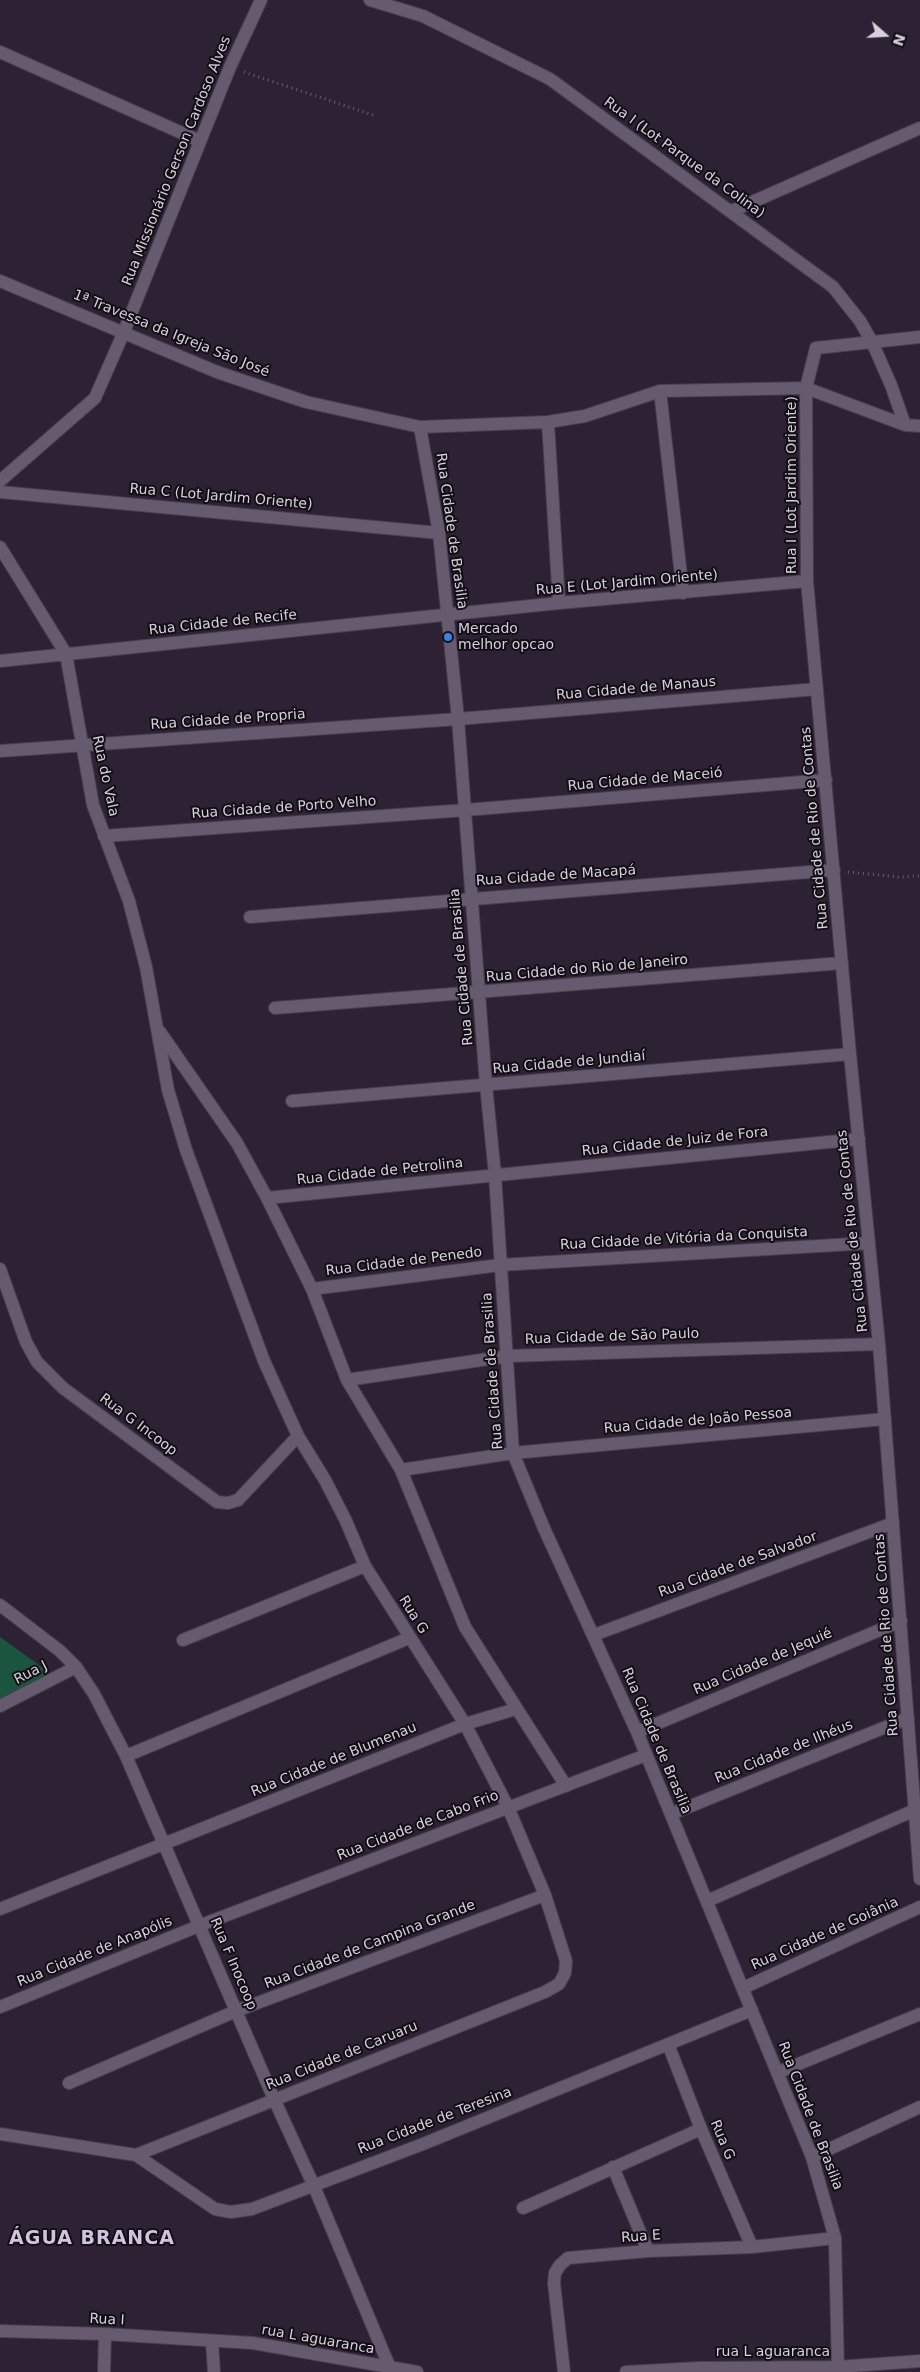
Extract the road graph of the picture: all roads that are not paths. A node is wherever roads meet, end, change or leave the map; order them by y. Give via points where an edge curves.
1 (261, 0) edge
2 (370, 0) edge
3 (0, 52) edge
4 (920, 128) edge
5 (200, 140) junction
6 (732, 211) junction
7 (0, 281) edge
8 (124, 334) junction
9 (920, 337) edge
10 (872, 342) junction
11 (806, 388) junction
12 (660, 391) junction
13 (548, 422) junction
14 (905, 425) junction
15 (920, 426) edge
16 (420, 427) junction
17 (0, 482) edge
18 (0, 492) edge
19 (439, 533) junction
20 (0, 547) edge
21 (807, 581) junction
22 (683, 593) junction
23 (559, 603) junction
24 (449, 616) junction
25 (66, 654) junction
26 (0, 661) edge
27 (817, 689) junction
28 (458, 719) junction
29 (83, 744) junction
30 (0, 751) edge
31 (826, 780) junction
32 (466, 810) junction
33 (104, 836) junction
34 (834, 870) junction
35 (471, 898) junction
36 (250, 917) dead end
37 (842, 963) junction
38 (480, 994) junction
39 (275, 1008) dead end
40 (158, 1030) junction
41 (850, 1054) junction
42 (486, 1085) junction
43 (292, 1101) dead end
44 (859, 1139) junction
45 (495, 1175) junction
46 (267, 1198) junction
47 (870, 1243) junction
48 (500, 1265) junction
49 (0, 1269) edge
50 (312, 1289) junction
51 (879, 1344) junction
52 (508, 1356) junction
53 (347, 1380) junction
54 (885, 1419) junction
55 (298, 1436) junction
56 (513, 1453) junction
57 (401, 1470) junction
58 (893, 1523) junction
59 (365, 1566) junction
60 (0, 1605) edge
61 (901, 1621) junction
62 (594, 1635) junction
63 (409, 1638) junction
64 (182, 1640) dead end
65 (76, 1668) junction
66 (0, 1706) edge
67 (516, 1709) junction
68 (908, 1718) junction
69 (465, 1724) junction
70 (637, 1732) junction
71 (646, 1755) junction
72 (126, 1756) junction
73 (566, 1786) junction
74 (508, 1807) junction
75 (915, 1810) junction
76 (671, 1814) junction
77 (165, 1844) junction
78 (920, 1879) edge
79 (545, 1895) junction
80 (707, 1901) junction
81 (920, 1907) edge
82 (0, 1909) edge
83 (201, 1926) junction
84 (559, 1984) joint
85 (743, 1988) junction
86 (0, 2007) edge
87 (752, 2010) junction
88 (236, 2011) junction
89 (920, 2014) edge
90 (668, 2044) junction
91 (779, 2072) junction
92 (69, 2083) dead end
93 (274, 2099) junction
94 (920, 2108) edge
95 (701, 2129) junction
96 (0, 2134) edge
97 (136, 2155) junction
98 (812, 2157) junction
99 (613, 2167) junction
100 (313, 2184) junction
101 (523, 2208) dead end
102 (836, 2238) junction
103 (752, 2247) junction
104 (648, 2251) junction
105 (0, 2331) edge
106 (105, 2334) junction
107 (212, 2342) junction
108 (920, 2361) edge
109 (390, 2368) junction
110 (699, 2370) edge
111 (838, 2370) edge
112 (104, 2372) edge
113 (214, 2372) edge
114 (417, 2372) edge
115 (564, 2372) edge
116 (626, 2372) edge

1 - 5 street, Rua Missionário Gerson Cardoso Alves
2 - 6 street, Rua I (Lot Parque da Colina) via 422,16 550,79
3 - 5 street
4 - 6 street
5 - 8 street, Rua Missionário Gerson Cardoso Alves
6 - 10 street, Rua I (Lot Parque da Colina) via 833,287
7 - 8 street, 1ª Travessa da Igreja São José
8 - 16 street, 1ª Travessa da Igreja São José via 217,372 306,402
8 - 17 street, Rua Missionário Gerson Cardoso Alves via 95,398
9 - 10 street
10 - 11 street, Rua I (Lot Jardim Oriente) via 816,348
10 - 14 street, Rua I (Lot Parque da Colina)
11 - 12 street, 1ª Travessa da Igreja São José
11 - 14 street
11 - 21 street, Rua I (Lot Jardim Oriente)
12 - 13 street, 1ª Travessa da Igreja São José via 586,416
12 - 22 street
13 - 16 street, 1ª Travessa da Igreja São José
13 - 23 street
14 - 15 street
16 - 19 street, Rua Cidade de Brasilia
18 - 19 street, Rua C (Lot Jardim Oriente)
19 - 24 street, Rua Cidade de Brasilia
20 - 25 street
21 - 22 street, Rua E (Lot Jardim Oriente)
21 - 27 street, Rua Cidade de Rio de Contas
22 - 23 street, Rua E (Lot Jardim Oriente)
23 - 24 street, Rua E (Lot Jardim Oriente)
24 - 25 street, Rua Cidade de Recife
24 - 28 street, Rua Cidade de Brasilia
25 - 26 street, Rua Cidade de Recife
25 - 29 street, Rua do Vala
27 - 28 street, Rua Cidade de Manaus
27 - 31 street, Rua Cidade de Rio de Contas
28 - 29 street, Rua Cidade de Propria
28 - 32 street, Rua Cidade de Brasilia
29 - 30 street, Rua Cidade de Propria
29 - 33 street, Rua do Vala via 93,805
31 - 32 street, Rua Cidade de Maceió
31 - 34 street, Rua Cidade de Rio de Contas
32 - 33 street, Rua Cidade de Porto Velho
32 - 35 street, Rua Cidade de Brasilia
33 - 40 street, Rua do Vala via 129,901
34 - 35 street, Rua Cidade de Macapá
34 - 37 street, Rua Cidade de Rio de Contas
35 - 36 street, Rua Cidade de Macapá
35 - 38 street, Rua Cidade de Brasilia
37 - 38 street, Rua Cidade do Rio de Janeiro
37 - 41 street, Rua Cidade de Rio de Contas
38 - 39 street, Rua Cidade do Rio de Janeiro
38 - 42 street, Rua Cidade de Brasilia
40 - 46 street via 237,1143
40 - 55 street, Rua G via 168,1090 186,1150 264,1361
41 - 42 street, Rua Cidade de Jundiaí
41 - 44 street, Rua Cidade de Rio de Contas
42 - 43 street, Rua Cidade de Jundiaí
42 - 45 street, Rua Cidade de Brasilia
44 - 45 street, Rua Cidade de Juiz de Fora
44 - 47 street, Rua Cidade de Rio de Contas
45 - 46 street, Rua Cidade de Petrolina
45 - 48 street, Rua Cidade de Brasilia
46 - 50 street
47 - 48 street, Rua Cidade de Vitória da Conquista
47 - 51 street, Rua Cidade de Rio de Contas
48 - 50 street, Rua Cidade de Penedo
48 - 52 street, Rua Cidade de Brasilia
49 - 55 street, Rua G Incoop via 26,1342 37,1362 63,1388 216,1502 238,1500
50 - 53 street
51 - 52 street, Rua Cidade de São Paulo
51 - 54 street, Rua Cidade de Rio de Contas
52 - 53 street, Rua Cidade de São Paulo
52 - 56 street, Rua Cidade de Brasilia
53 - 57 street
54 - 56 street, Rua Cidade de João Pessoa
54 - 58 street, Rua Cidade de Rio de Contas
55 - 59 street, Rua G via 325,1480
56 - 57 street, Rua Cidade de João Pessoa
56 - 62 street, Rua Cidade de Brasilia
57 - 67 street via 465,1627
58 - 61 street, Rua Cidade de Rio de Contas
58 - 62 street, Rua Cidade de Salvador
59 - 63 street, Rua G
59 - 64 street
60 - 65 street, Rua F Inocoop via 60,1651
61 - 68 street, Rua Cidade de Rio de Contas
61 - 70 street, Rua Cidade de Jequié
62 - 70 street, Rua Cidade de Brasilia
63 - 69 street, Rua G
63 - 72 street
65 - 66 street, Rua J
65 - 72 street, Rua F Inocoop via 94,1694
67 - 69 street, Rua Cidade de Blumenau
67 - 73 street
68 - 75 street, Rua Cidade de Rio de Contas
68 - 76 street, Rua Cidade de Ilhéus
69 - 74 street, Rua G
69 - 77 street, Rua Cidade de Blumenau
70 - 71 street, Rua Cidade de Brasilia
71 - 73 street, Rua Cidade de Cabo Frio
71 - 76 street, Rua Cidade de Brasilia
72 - 77 street, Rua F Inocoop
73 - 74 street, Rua Cidade de Cabo Frio
74 - 79 street, Rua G
74 - 83 street, Rua Cidade de Cabo Frio
75 - 78 street, Rua Cidade de Rio de Contas
75 - 80 street
76 - 80 street, Rua Cidade de Brasilia
77 - 82 street, Rua Cidade de Blumenau
77 - 83 street, Rua F Inocoop
79 - 84 street, Rua G via 566,1960 565,1973
79 - 88 street, Rua Cidade de Campina Grande
80 - 85 street, Rua Cidade de Brasilia
81 - 85 street, Rua Cidade de Goiânia
83 - 86 street, Rua Cidade de Anapólis
83 - 88 street, Rua F Inocoop
84 - 93 street, Rua Cidade de Caruaru
85 - 87 street, Rua Cidade de Brasilia
87 - 90 street, Rua Cidade de Teresina
87 - 91 street, Rua Cidade de Brasilia
88 - 92 street, Rua Cidade de Campina Grande
88 - 93 street, Rua F Inocoop
89 - 91 street
90 - 95 street, Rua G
90 - 100 street, Rua Cidade de Teresina via 423,2144
91 - 98 street, Rua Cidade de Brasilia
93 - 97 street, Rua Cidade de Caruaru
93 - 100 street, Rua F Inocoop
94 - 98 street
95 - 99 street
95 - 103 street, Rua G
96 - 97 street
97 - 100 street, Rua Cidade de Teresina via 215,2208 231,2212 252,2209
98 - 102 street, Rua Cidade de Brasilia
99 - 101 street
99 - 104 street
100 - 109 street, Rua F Inocoop
102 - 103 street, Rua E
102 - 111 street, Rua Cidade de Brasilia
103 - 104 street, Rua E
104 - 115 street, Rua E via 568,2258 560,2264 554,2283
105 - 106 street, Rua I
106 - 107 street, Rua I
106 - 112 street
107 - 109 street, rua L aguaranca via 253,2343
107 - 113 street
108 - 111 street, rua L aguaranca
109 - 114 street, rua L aguaranca
110 - 111 street, rua L aguaranca
110 - 116 street, rua L aguaranca

